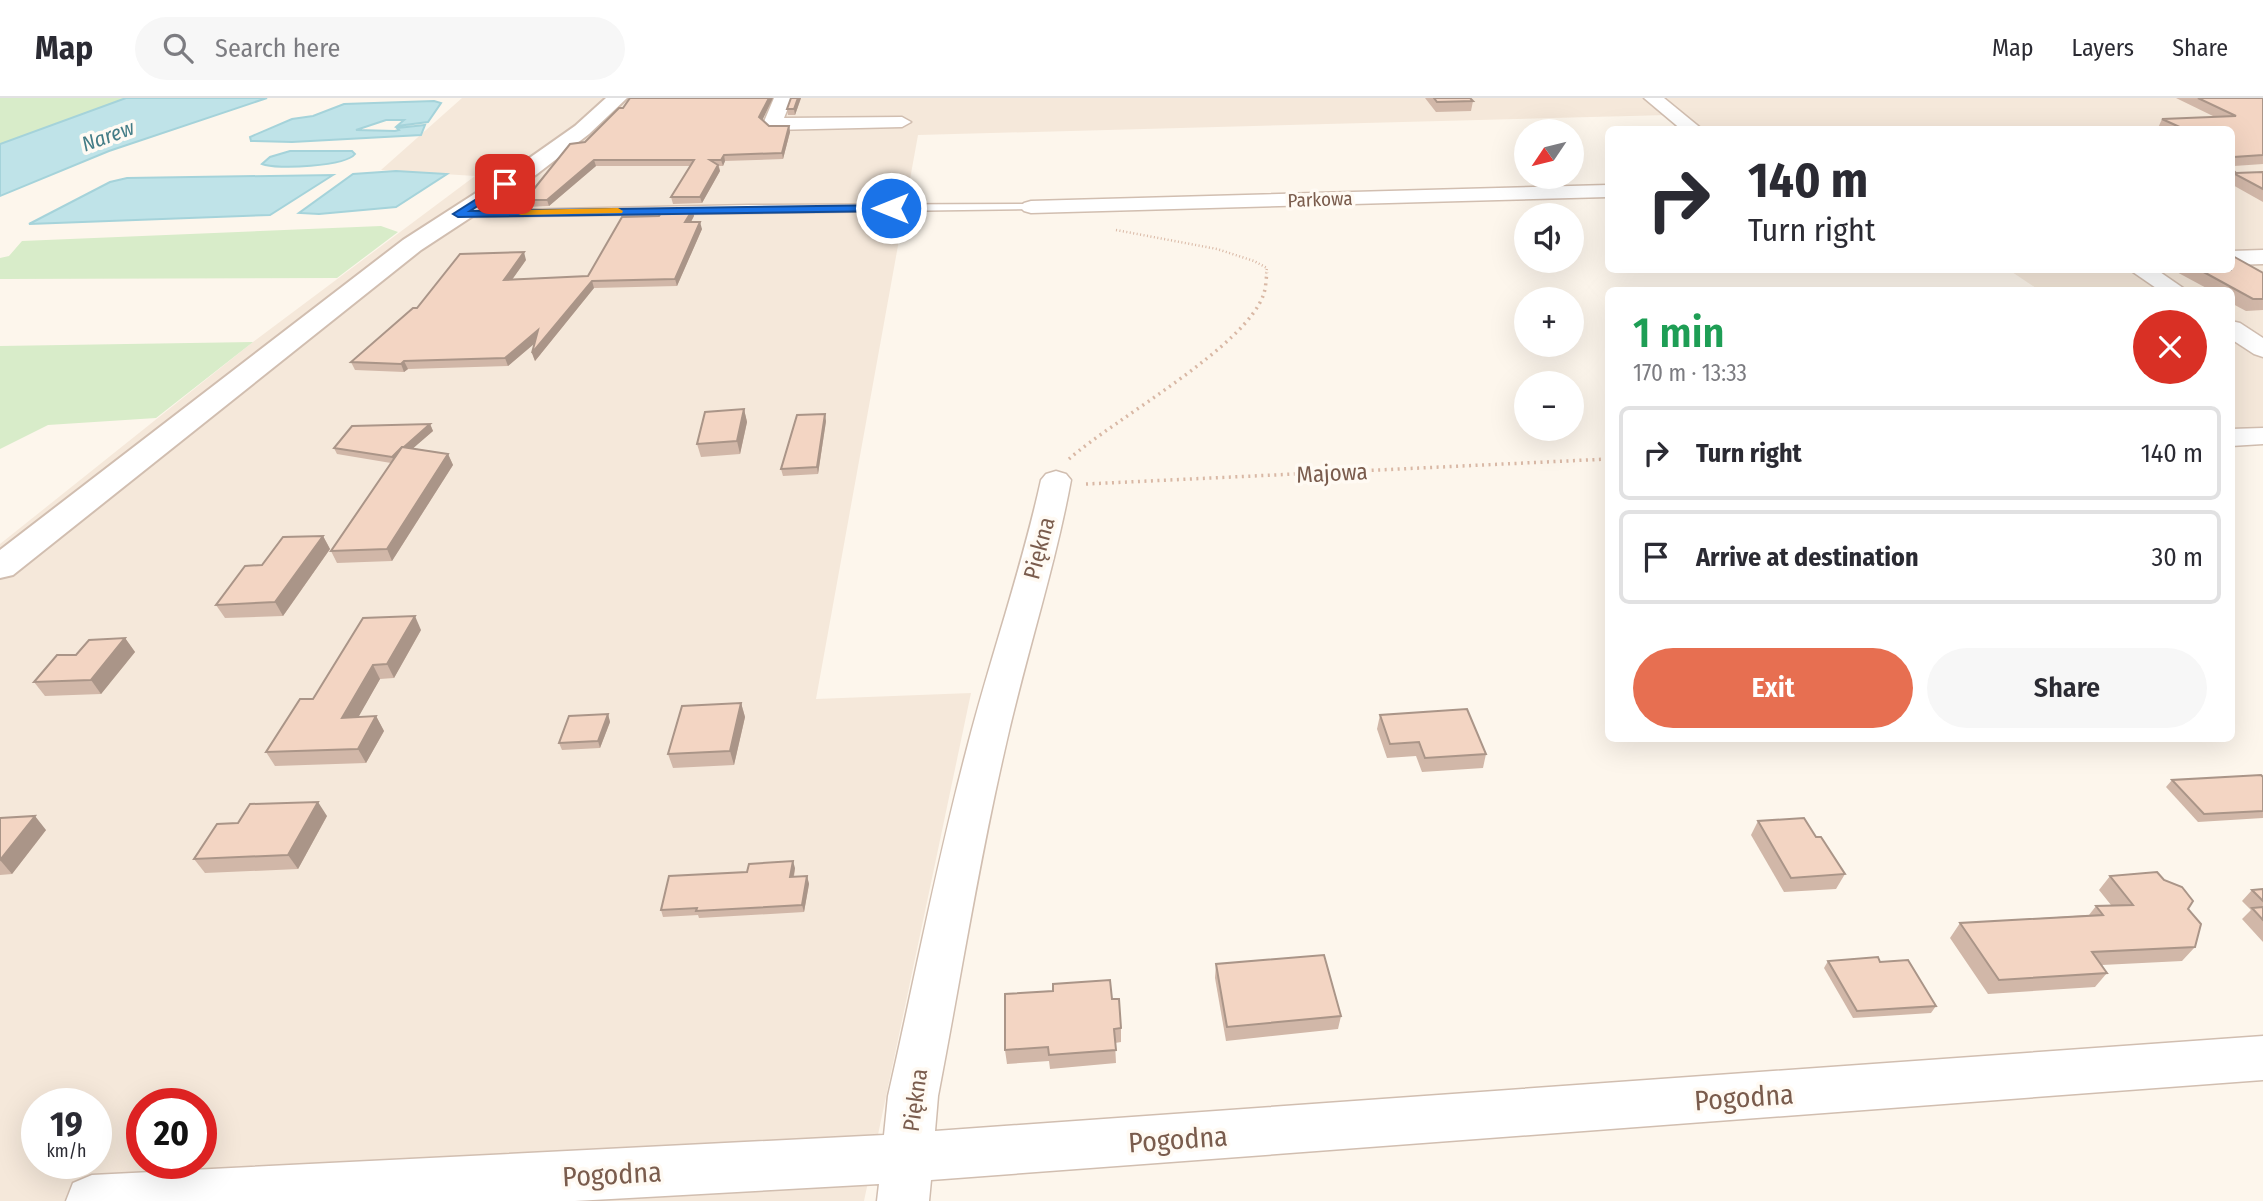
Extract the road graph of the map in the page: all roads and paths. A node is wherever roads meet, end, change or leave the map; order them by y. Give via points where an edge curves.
1 (617, 98) edge
2 (783, 98) edge
3 (1653, 98) edge
4 (902, 122) dead end
5 (1689, 126) edge
6 (1605, 191) edge
7 (1031, 207) joint
8 (458, 214) junction
9 (1114, 229) dead end
10 (2263, 257) edge
11 (2235, 258) edge
12 (2147, 273) edge
13 (2170, 287) edge
14 (2235, 331) edge
15 (2263, 349) edge
16 (2263, 436) edge
17 (2235, 438) edge
18 (1605, 459) edge
19 (1056, 480) junction
20 (0, 567) edge
21 (2263, 1058) edge
22 (905, 1180) edge
23 (92, 1201) edge

1 - 8 street via 529,169
2 - 4 street via 772,124
3 - 5 street
6 - 7 street, Parkowa
7 - 8 lane
8 - 20 street
9 - 19 path via 1258,262 1267,268 1265,295 1241,331 1087,443 1071,456
10 - 11 street
12 - 13 street
14 - 15 street
16 - 17 street
18 - 19 path, Majowa via 1099,485
19 - 22 street, Piękna via 984,755 913,1096
21 - 22 street, Pogodna
22 - 23 street, Pogodna

